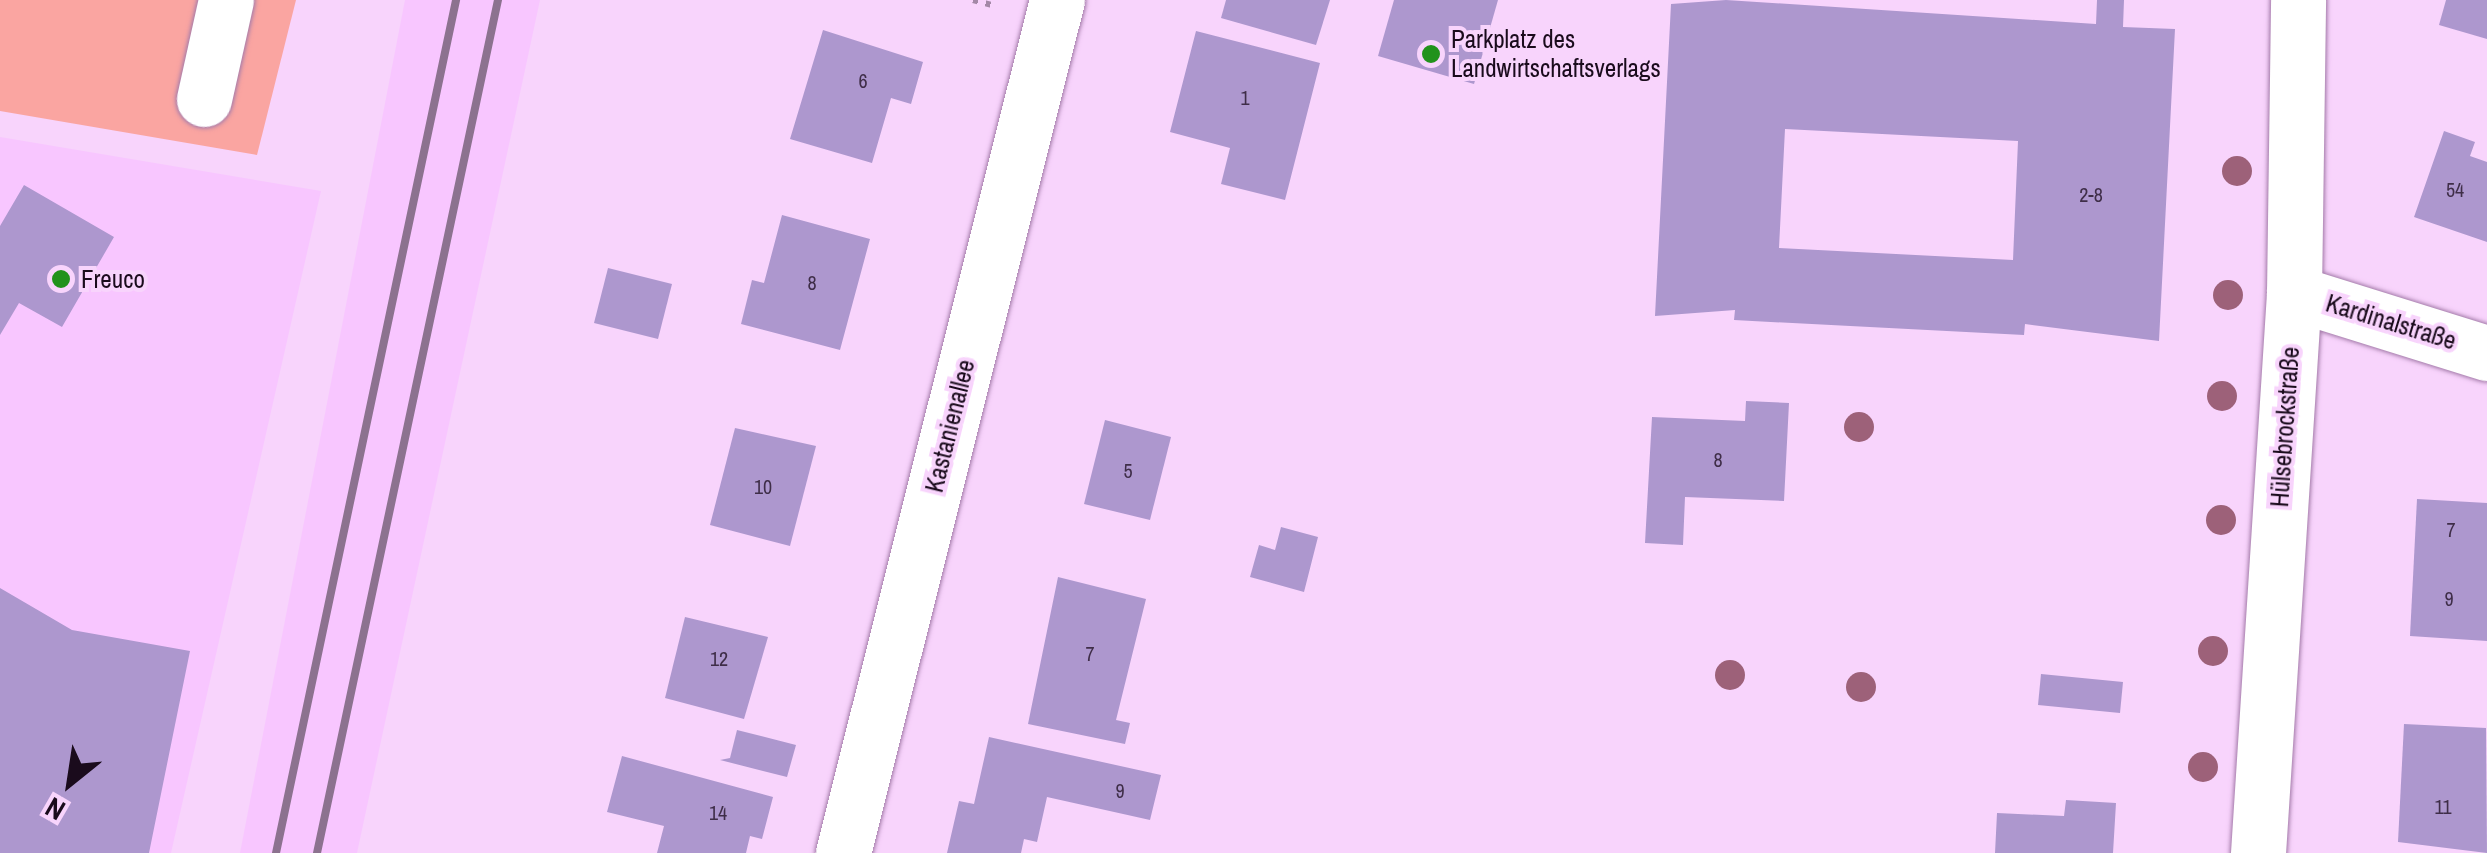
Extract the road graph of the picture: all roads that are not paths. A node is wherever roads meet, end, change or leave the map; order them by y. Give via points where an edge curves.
1 (226, 0) edge
2 (2292, 1) edge
3 (1054, 10) edge
4 (204, 99) dead end
5 (2294, 293) junction
6 (2487, 352) edge
7 (844, 853) edge
8 (2258, 853) edge

1 - 4 street
2 - 5 street, Hülsebrockstraße
3 - 7 street, Kastanienallee
5 - 6 street, Kardinalstraße
5 - 8 street, Hülsebrockstraße

